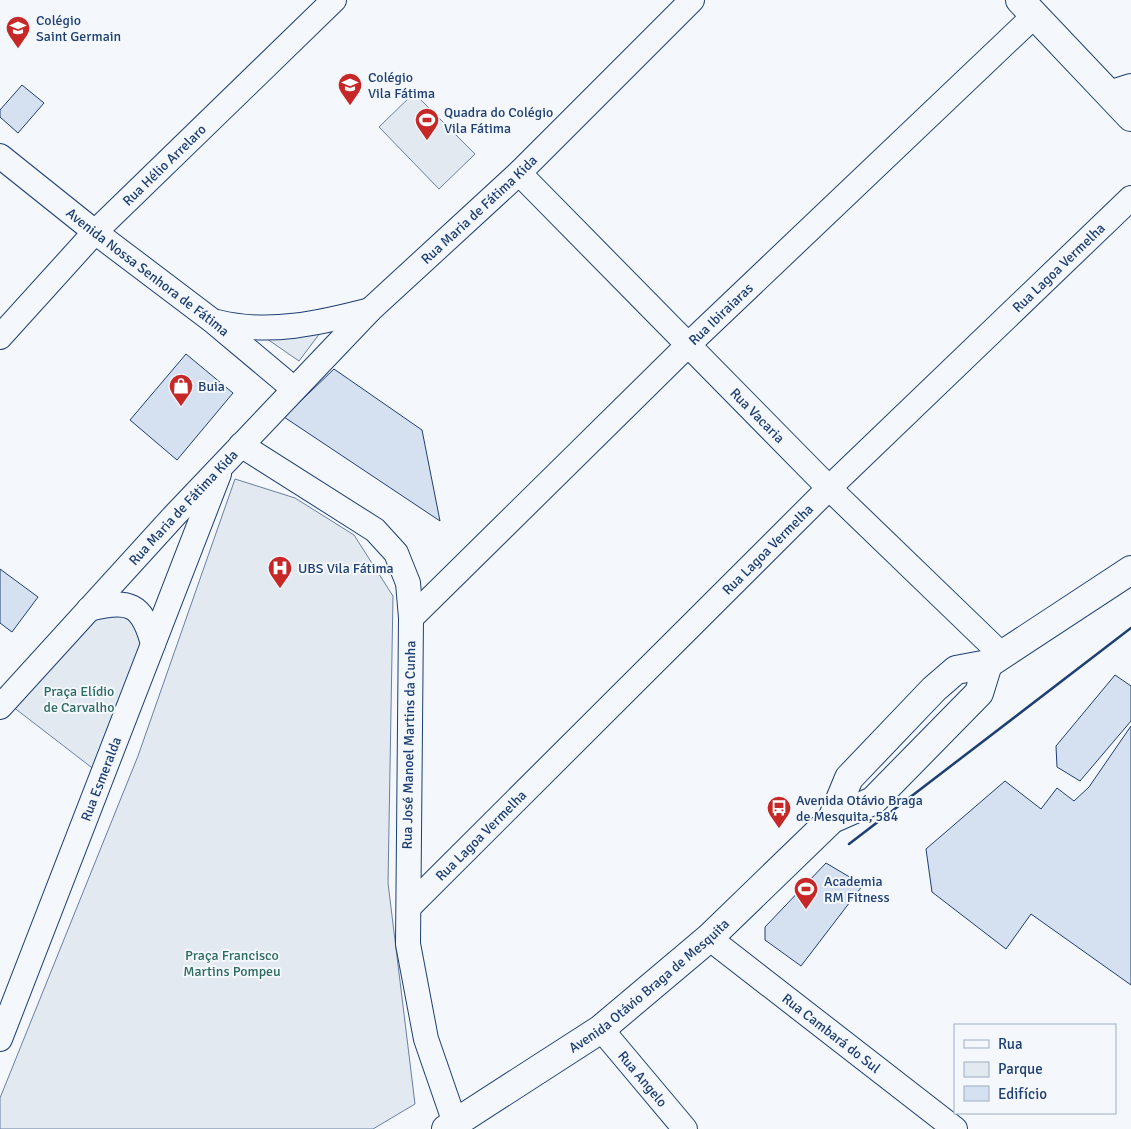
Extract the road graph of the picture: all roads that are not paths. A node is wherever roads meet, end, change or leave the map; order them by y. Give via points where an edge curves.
1 (334, 0) edge
2 (692, 0) edge
3 (1028, 8) edge
4 (1120, 90) edge
5 (1131, 117) edge
6 (0, 156) edge
7 (519, 173) junction
8 (1131, 198) edge
9 (95, 232) junction
10 (370, 310) junction
11 (214, 322) junction
12 (0, 337) edge
13 (688, 345) junction
14 (294, 389) junction
15 (241, 445) junction
16 (224, 463) junction
17 (829, 488) junction
18 (1131, 570) edge
19 (89, 609) junction
20 (411, 618) junction
21 (153, 644) junction
22 (994, 659) junction
23 (0, 707) edge
24 (410, 906) junction
25 (709, 938) junction
26 (601, 1029) junction
27 (0, 1039) edge
28 (450, 1126) edge
29 (685, 1129) edge
30 (955, 1129) edge

1 - 9 street, Rua Hélio Arrelaro
2 - 7 street, Rua Maria de Fátima Kida
3 - 4 main road
3 - 13 street, Rua Ibiraiaras
4 - 5 main road
6 - 9 street, Avenida Nossa Senhora de Fátima
7 - 10 street, Rua Maria de Fátima Kida
7 - 13 street, Rua Vacaria
8 - 17 street, Rua Lagoa Vermelha
9 - 11 street, Avenida Nossa Senhora de Fátima
9 - 12 street, Rua Hélio Arrelaro
10 - 11 street, Rua Maria de Fátima Kida via 281,327 255,329
10 - 14 street, Rua Maria de Fátima Kida
11 - 14 street, Avenida Nossa Senhora de Fátima
13 - 17 street, Rua Vacaria
13 - 20 street, Rua Ibiraiaras
14 - 15 street, Rua Maria de Fátima Kida
15 - 16 street, Rua Maria de Fátima Kida
15 - 20 street, Rua José Manoel Martins da Cunha via 375,530 396,552 408,583
16 - 19 street, Rua Maria de Fátima Kida
16 - 21 street, Rua Esmeralda
17 - 22 street, Rua Vacaria
17 - 24 street, Rua Lagoa Vermelha
18 - 22 main road, Avenida Otávio Braga de Mesquita
19 - 21 street via 114,603 133,609 148,625
19 - 23 street, Rua Maria de Fátima Kida
20 - 24 street, Rua José Manoel Martins da Cunha
21 - 27 street, Rua Esmeralda
22 - 25 main road, Avenida Otávio Braga de Mesquita via 958,668 934,688 849,778 832,819
24 - 28 street, Rua José Manoel Martins da Cunha via 408,944 416,993
25 - 26 main road, Avenida Otávio Braga de Mesquita
25 - 30 street, Rua Cambará do Sul
26 - 28 main road, Avenida Otávio Braga de Mesquita
26 - 29 street, Rua Angelo

